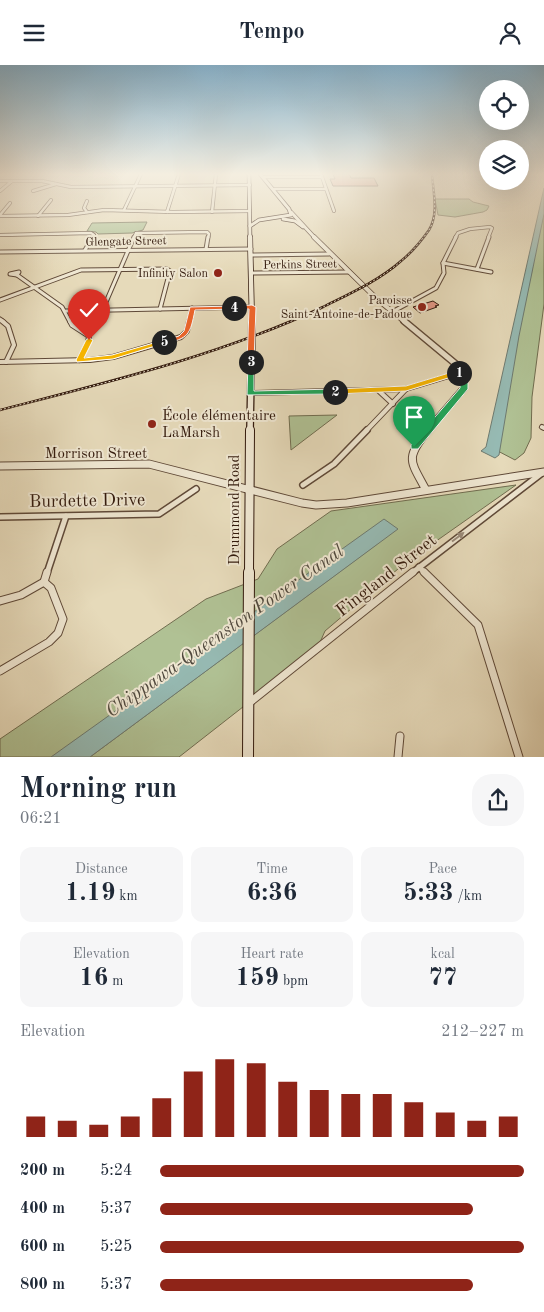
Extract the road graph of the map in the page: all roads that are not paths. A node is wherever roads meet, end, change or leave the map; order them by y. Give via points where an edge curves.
1 (46, 206) edge
2 (85, 206) edge
3 (126, 206) edge
4 (169, 206) edge
5 (213, 206) edge
6 (250, 206) edge
7 (287, 206) edge
8 (332, 206) edge
9 (124, 210) junction
10 (167, 211) junction
11 (250, 211) junction
12 (334, 211) dead end
13 (87, 212) junction
14 (212, 212) junction
15 (291, 212) junction
16 (0, 215) edge
17 (38, 216) junction
18 (269, 219) junction
19 (277, 219) junction
20 (250, 226) junction
21 (303, 227) junction
22 (0, 235) edge
23 (206, 249) junction
24 (251, 249) junction
25 (86, 250) junction
26 (129, 250) junction
27 (0, 252) edge
28 (329, 254) junction
29 (251, 255) junction
30 (443, 263) junction
31 (120, 269) junction
32 (477, 269) junction
33 (348, 272) junction
34 (491, 272) dead end
35 (252, 273) junction
36 (17, 275) dead end
37 (34, 287) junction
38 (0, 300) edge
39 (252, 307) junction
40 (192, 308) junction
41 (103, 309) junction
42 (160, 309) junction
43 (66, 311) junction
44 (392, 312) junction
45 (0, 319) edge
46 (79, 360) junction
47 (0, 362) edge
48 (6, 362) junction
49 (462, 372) junction
50 (406, 389) junction
51 (378, 391) junction
52 (250, 393) junction
53 (393, 404) junction
54 (0, 467) edge
55 (544, 472) edge
56 (303, 485) dead end
57 (196, 489) dead end
58 (426, 490) junction
59 (249, 491) junction
60 (66, 516) junction
61 (0, 517) edge
62 (419, 567) junction
63 (44, 582) junction
64 (0, 601) edge
65 (0, 671) edge
66 (248, 678) joint
67 (248, 704) junction
68 (400, 736) dead end
69 (248, 757) edge
70 (398, 757) edge
71 (519, 757) edge

1 - 17 street
2 - 13 street
3 - 9 street
4 - 10 street
5 - 14 street
6 - 11 main road, Drummond Road
7 - 15 main road
8 - 12 street
9 - 10 street
9 - 13 street
10 - 14 street
11 - 14 street
11 - 18 main road
11 - 20 main road, Drummond Road
13 - 17 street
15 - 19 main road via 289,216
15 - 21 street
16 - 17 street
18 - 19 main road
18 - 20 main road via 257,220
19 - 21 main road via 295,221
20 - 24 main road, Drummond Road
21 - 28 street
22 - 25 street via 91,233 94,235
23 - 24 street, Glengate Street
23 - 26 street, Glengate Street
23 - 26 street via 207,232 164,231 136,233
24 - 29 main road, Drummond Road
25 - 26 street, Glengate Street
25 - 27 street, Glengate Street
26 - 31 street
28 - 29 street
28 - 33 street
29 - 35 main road, Drummond Road
30 - 32 street
30 - 32 street via 458,233 490,227 492,229
30 - 44 street via 444,273 436,288
31 - 37 street via 81,270
31 - 41 street
31 - 42 street via 170,270
32 - 34 street
33 - 35 street, Perkins Street
33 - 44 street
35 - 39 main road, Drummond Road
36 - 37 street
37 - 38 street
37 - 43 street
39 - 40 street
39 - 52 main road, Drummond Road
40 - 42 street
40 - 46 street via 187,331 181,337 113,357
41 - 42 street
41 - 43 street
43 - 46 street via 72,325 89,336
44 - 49 street
45 - 48 street via 8,326 14,345
46 - 48 street
47 - 48 street
49 - 50 street
49 - 58 street via 464,389 411,454 411,463
50 - 51 street
50 - 53 street
51 - 52 street
51 - 53 street
52 - 59 main road, Drummond Road
53 - 56 street via 334,464
54 - 59 street, Morrison Street via 150,464
55 - 58 street, Morrison Street
62 -> 55 street, Fingland Street
57 - 60 street, Burdette Drive via 159,514
58 - 59 street, Morrison Street via 316,505
59 - 66 main road, Drummond Road
60 - 61 street, Burdette Drive
60 - 63 street
62 - 67 street, Fingland Street
62 - 71 street via 478,625
63 - 64 street via 21,595
63 - 65 street via 51,588 63,619 58,633 49,642
66 - 67 main road, Drummond Road
67 - 69 main road, Drummond Road
68 - 70 street

